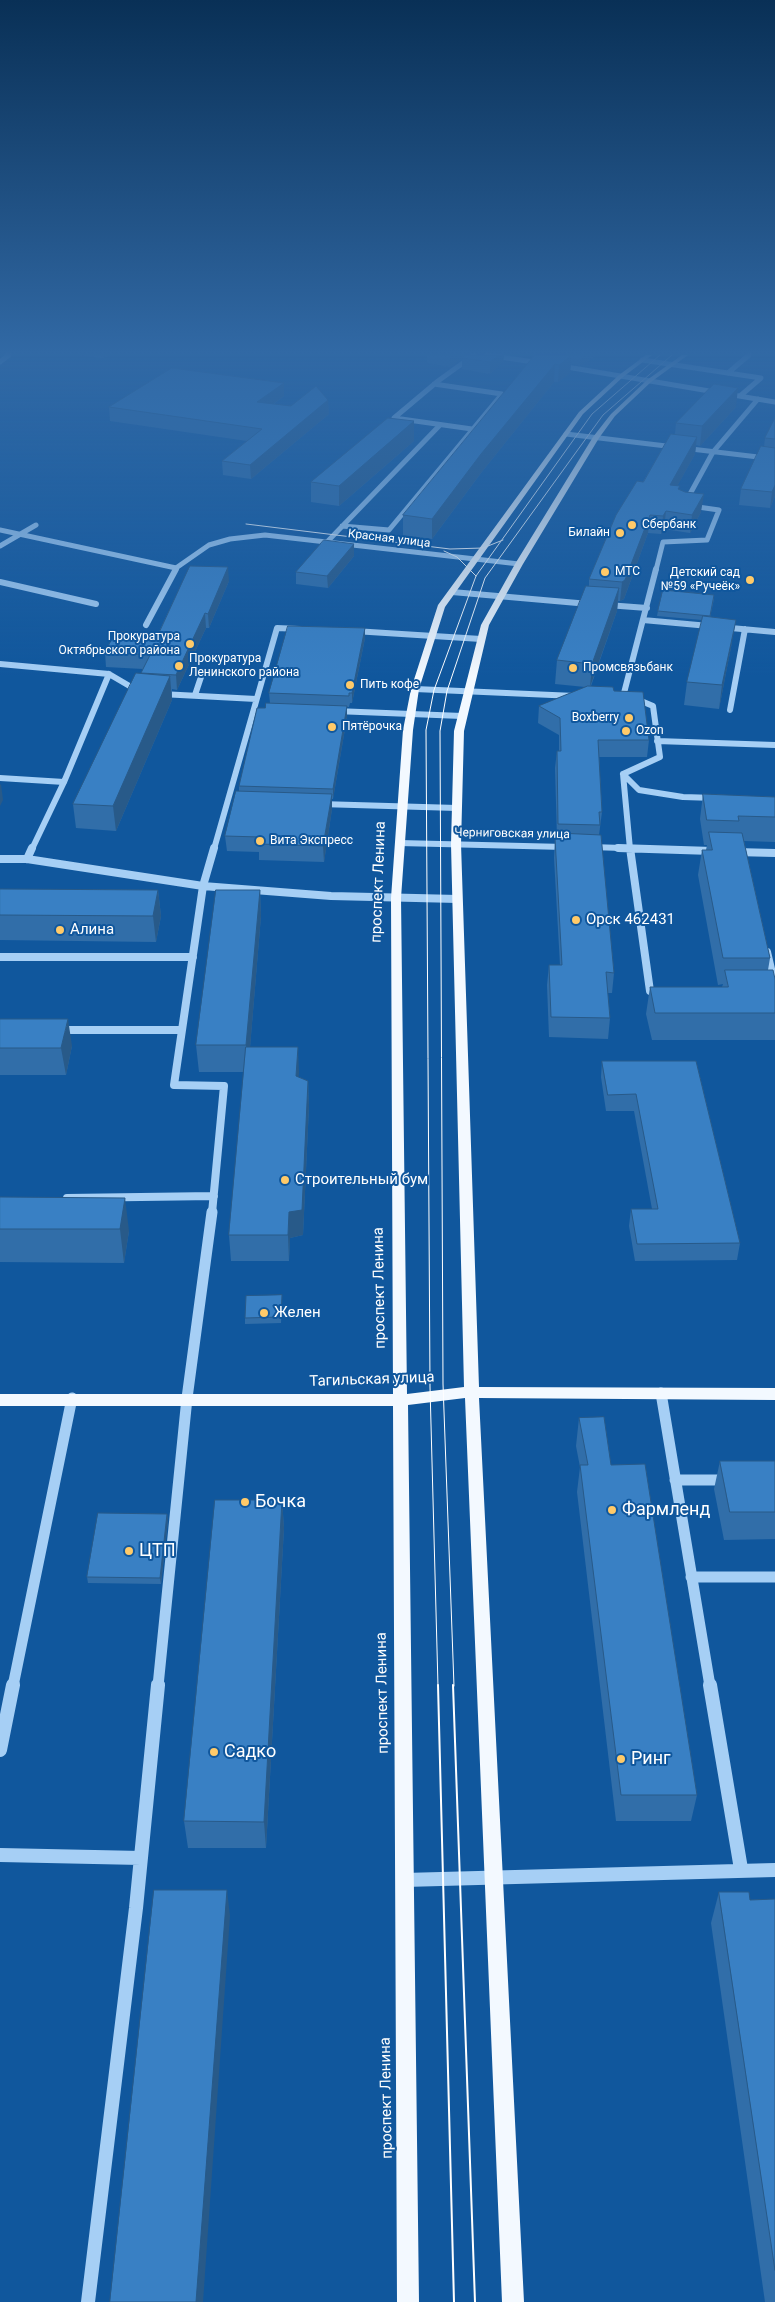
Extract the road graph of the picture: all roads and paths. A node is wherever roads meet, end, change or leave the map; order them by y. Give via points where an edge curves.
1 (404, 462) edge
2 (445, 462) edge
3 (545, 462) edge
4 (581, 462) edge
5 (707, 462) edge
6 (36, 525) dead end
7 (342, 526) junction
8 (0, 530) edge
9 (19, 535) junction
10 (327, 542) junction
11 (0, 546) edge
12 (475, 559) junction
13 (519, 564) junction
14 (176, 568) junction
15 (0, 582) edge
16 (452, 592) junction
17 (500, 597) junction
18 (96, 604) dead end
19 (646, 608) junction
20 (643, 620) junction
21 (146, 625) dead end
22 (303, 629) edge
23 (746, 629) junction
24 (346, 631) edge
25 (775, 632) edge
26 (432, 635) junction
27 (481, 639) junction
28 (0, 663) edge
29 (109, 674) junction
30 (202, 677) dead end
31 (415, 689) junction
32 (468, 692) junction
33 (142, 693) edge
34 (624, 693) junction
35 (150, 694) edge
36 (614, 694) edge
37 (195, 695) junction
38 (586, 696) edge
39 (256, 699) junction
40 (254, 708) junction
41 (264, 708) edge
42 (730, 710) dead end
43 (330, 711) edge
44 (410, 714) junction
45 (462, 716) junction
46 (657, 741) junction
47 (775, 746) edge
48 (623, 774) junction
49 (0, 778) edge
50 (64, 782) junction
51 (720, 798) edge
52 (228, 801) junction
53 (237, 801) edge
54 (313, 804) edge
55 (401, 807) junction
56 (457, 808) junction
57 (399, 843) junction
58 (456, 844) junction
59 (571, 847) edge
60 (581, 847) edge
61 (630, 848) junction
62 (744, 852) junction
63 (775, 853) edge
64 (0, 859) edge
65 (27, 859) junction
66 (746, 862) edge
67 (203, 886) junction
68 (396, 898) junction
69 (458, 900) junction
70 (766, 947) edge
71 (193, 957) junction
72 (0, 958) edge
73 (775, 986) edge
74 (765, 990) edge
75 (775, 990) edge
76 (669, 991) edge
77 (48, 1030) edge
78 (182, 1030) junction
79 (214, 1196) junction
80 (58, 1198) edge
81 (470, 1392) junction
82 (661, 1393) junction
83 (775, 1394) edge
84 (72, 1398) junction
85 (187, 1398) junction
86 (0, 1400) edge
87 (400, 1400) junction
88 (675, 1480) junction
89 (735, 1480) edge
90 (691, 1577) junction
91 (775, 1577) edge
92 (0, 1750) edge
93 (0, 1855) edge
94 (141, 1858) junction
95 (740, 1869) junction
96 (775, 1870) edge
97 (495, 1878) junction
98 (404, 1880) junction
99 (88, 2302) edge
100 (408, 2302) edge
101 (513, 2302) edge

1 - 7 street
2 - 7 street via 389,530
3 - 12 main road, проспект Ленина
4 - 13 main road
5 - 19 street via 684,505 719,510 707,540 663,542
6 - 9 street
7 - 10 street
8 - 9 street
9 - 11 street
9 - 14 street
10 - 12 street, Красная улица
10 - 14 street, Красная улица via 265,535 230,539 209,545
12 - 13 street, Красная улица
12 - 16 main road, проспект Ленина
13 - 17 main road
14 - 21 street
15 - 18 street
16 - 17 street
16 - 26 main road, проспект Ленина via 442,607
17 - 19 street
17 - 27 main road
19 - 20 street
20 - 23 street
20 - 34 street
22 - 39 street via 276,628
23 - 25 street
23 - 42 street
24 - 26 street
26 - 27 street
26 - 31 main road, проспект Ленина
27 - 32 main road
28 - 29 street
29 - 33 street
29 - 50 street
30 - 37 street
31 - 32 street
31 - 44 main road, проспект Ленина
32 - 38 street
32 - 45 main road
34 - 36 street
34 - 46 street via 653,706
35 - 37 street
37 - 39 street
39 - 40 street
40 - 41 street
40 - 52 street
43 - 44 street
44 - 45 street
44 - 55 main road, проспект Ленина
45 - 56 main road
46 - 47 street
46 - 48 street via 660,757
48 - 51 street via 639,790 683,797
48 - 61 street
49 - 50 street
50 - 65 street
52 - 53 street
52 - 67 street
54 - 55 street
55 - 56 street
55 - 57 main road, проспект Ленина
56 - 58 main road
57 - 58 street, Черниговская улица
57 - 68 main road, проспект Ленина
58 - 59 street, Черниговская улица
58 - 69 main road
60 - 61 street, Черниговская улица
61 - 62 street, Черниговская улица
61 - 76 street via 650,991
62 - 63 street, Черниговская улица
62 - 66 street
64 - 65 street
65 - 67 street
67 - 68 street
67 - 71 street
68 - 69 street
68 - 87 main road, проспект Ленина
69 - 81 main road
70 - 73 street
71 - 72 street
71 - 78 street
74 - 75 street
77 - 78 street
78 - 79 street via 174,1085 224,1086
79 - 80 street
79 - 85 street
81 - 82 main road, Тагильская улица
81 - 87 main road, Тагильская улица
81 - 97 main road
82 - 83 main road, Тагильская улица
82 - 88 street
84 - 85 main road, Тагильская улица
84 - 86 main road, Тагильская улица
84 - 92 street
85 - 87 main road, Тагильская улица
85 - 94 street
87 - 98 main road, проспект Ленина
88 - 89 street
88 - 90 street
90 - 91 street
90 - 95 street
93 - 94 street
94 - 99 street
95 - 96 street
95 - 97 street
97 - 98 street
97 - 101 main road
98 - 100 main road, проспект Ленина

